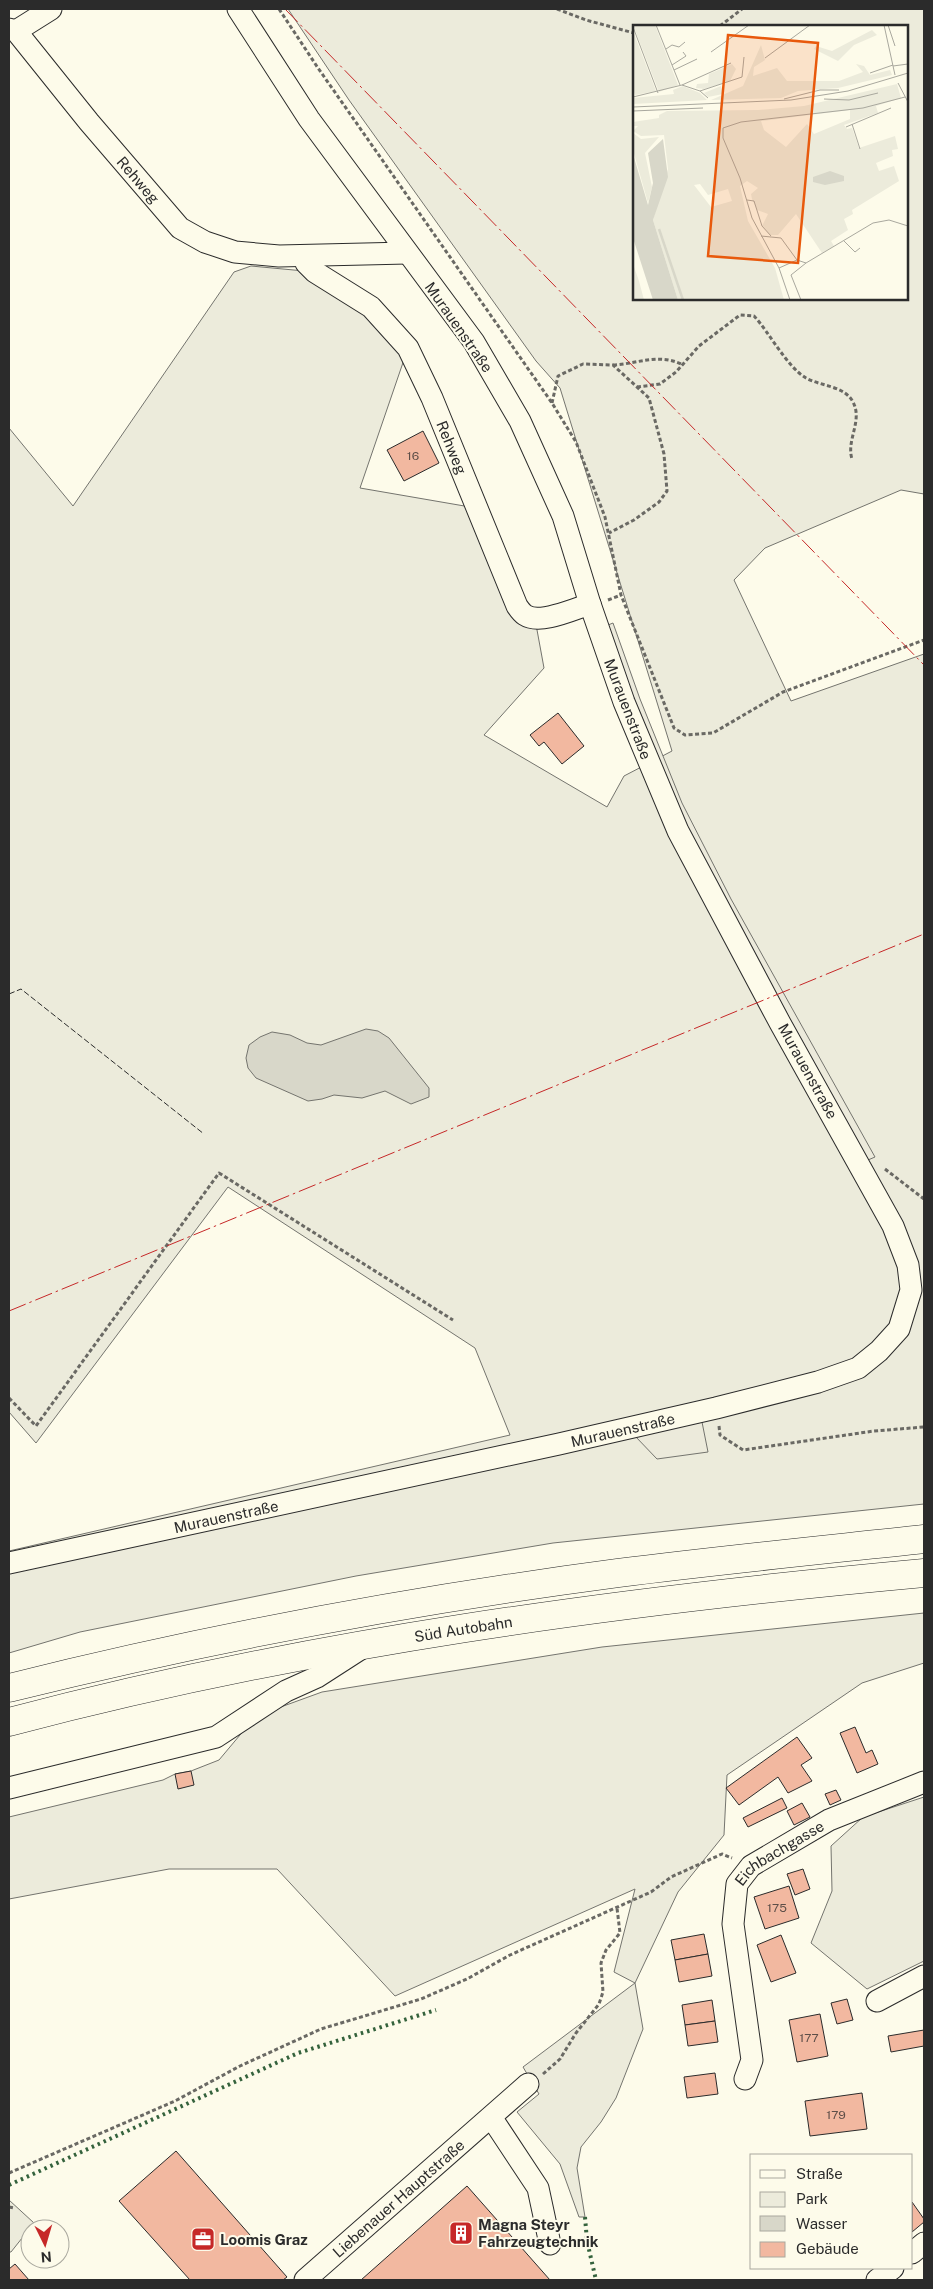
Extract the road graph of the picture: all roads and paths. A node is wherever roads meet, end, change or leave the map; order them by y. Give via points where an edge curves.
1 (51, 9) edge
2 (238, 9) edge
3 (279, 9) edge
4 (557, 9) edge
5 (742, 9) edge
6 (721, 25) edge
7 (12, 30) edge
8 (633, 33) edge
9 (407, 253) junction
10 (304, 256) junction
11 (681, 364) junction
12 (613, 365) junction
13 (637, 387) junction
14 (552, 403) junction
15 (852, 459) dead end
16 (609, 533) junction
17 (621, 595) junction
18 (590, 604) junction
19 (613, 608) dead end
20 (924, 640) edge
21 (884, 1168) dead end
22 (924, 1199) edge
23 (453, 1320) dead end
24 (9, 1398) edge
25 (716, 1408) junction
26 (924, 1428) edge
27 (924, 1540) edge
28 (9, 1563) edge
29 (924, 1573) edge
30 (370, 1643) junction
31 (9, 1688) edge
32 (9, 1722) edge
33 (924, 1782) edge
34 (9, 1788) edge
35 (751, 1866) junction
36 (617, 1908) junction
37 (924, 1976) edge
38 (877, 2001) dead end
39 (745, 2079) dead end
40 (528, 2084) joint
41 (491, 2118) junction
42 (9, 2172) edge
43 (9, 2206) edge
44 (14, 2208) dead end
45 (924, 2243) edge
46 (550, 2244) dead end
47 (913, 2251) edge
48 (892, 2269) edge
49 (305, 2280) edge
50 (877, 2280) edge

1 - 7 street, Rehweg
2 - 9 street, Murauenstraße via 309,119
3 - 14 path
4 - 8 path
5 - 6 path
7 - 10 street, Rehweg via 180,228 205,242 235,252
9 - 10 street, Rehweg
9 - 18 street, Murauenstraße via 474,342 520,421 563,516
10 - 18 street, Rehweg via 315,272 371,307 408,348 432,398 517,606 525,615 535,619
11 - 12 path via 659,358
11 - 13 path via 660,384
11 - 15 path via 740,315 754,316 805,378 842,391 853,402 857,419 850,452
12 - 13 path
12 - 14 path via 583,364 558,376
13 - 16 path via 649,398 664,454 666,492 659,502 634,520
14 - 16 path via 576,442
16 - 17 path
17 - 19 path via 610,599
17 - 20 path via 674,728 685,735 713,733 783,692
18 - 25 street, Murauenstraße via 624,702 678,831 893,1226 908,1265 911,1290 899,1329 858,1368 818,1382
21 - 22 path
23 - 24 path via 219,1174 36,1426
25 - 26 path via 720,1435 744,1450 874,1431
25 - 28 street, Murauenstraße
27 - 31 highway, Süd Autobahn via 617,1573 364,1612 210,1641
29 - 30 highway, Süd Autobahn via 799,1584 558,1614
30 - 32 highway, Süd Autobahn via 220,1673
30 - 34 street via 317,1677 286,1691 216,1737
33 - 35 street, Eichbachgasse via 829,1820
35 - 36 path via 722,1854 670,1877 651,1892
35 - 39 street, Eichbachgasse via 737,1884 733,1924 752,2060
36 - 40 path via 620,1933 606,1950 601,1963 603,1992 599,2004 560,2059
36 - 42 path via 421,1999 321,2029 240,2066 175,2101
37 - 38 street
40 - 41 street, Liebenauer Hauptstraße
41 - 46 street via 538,2188
41 - 49 street, Liebenauer Hauptstraße
43 - 44 path
45 - 47 street
48 - 50 street

